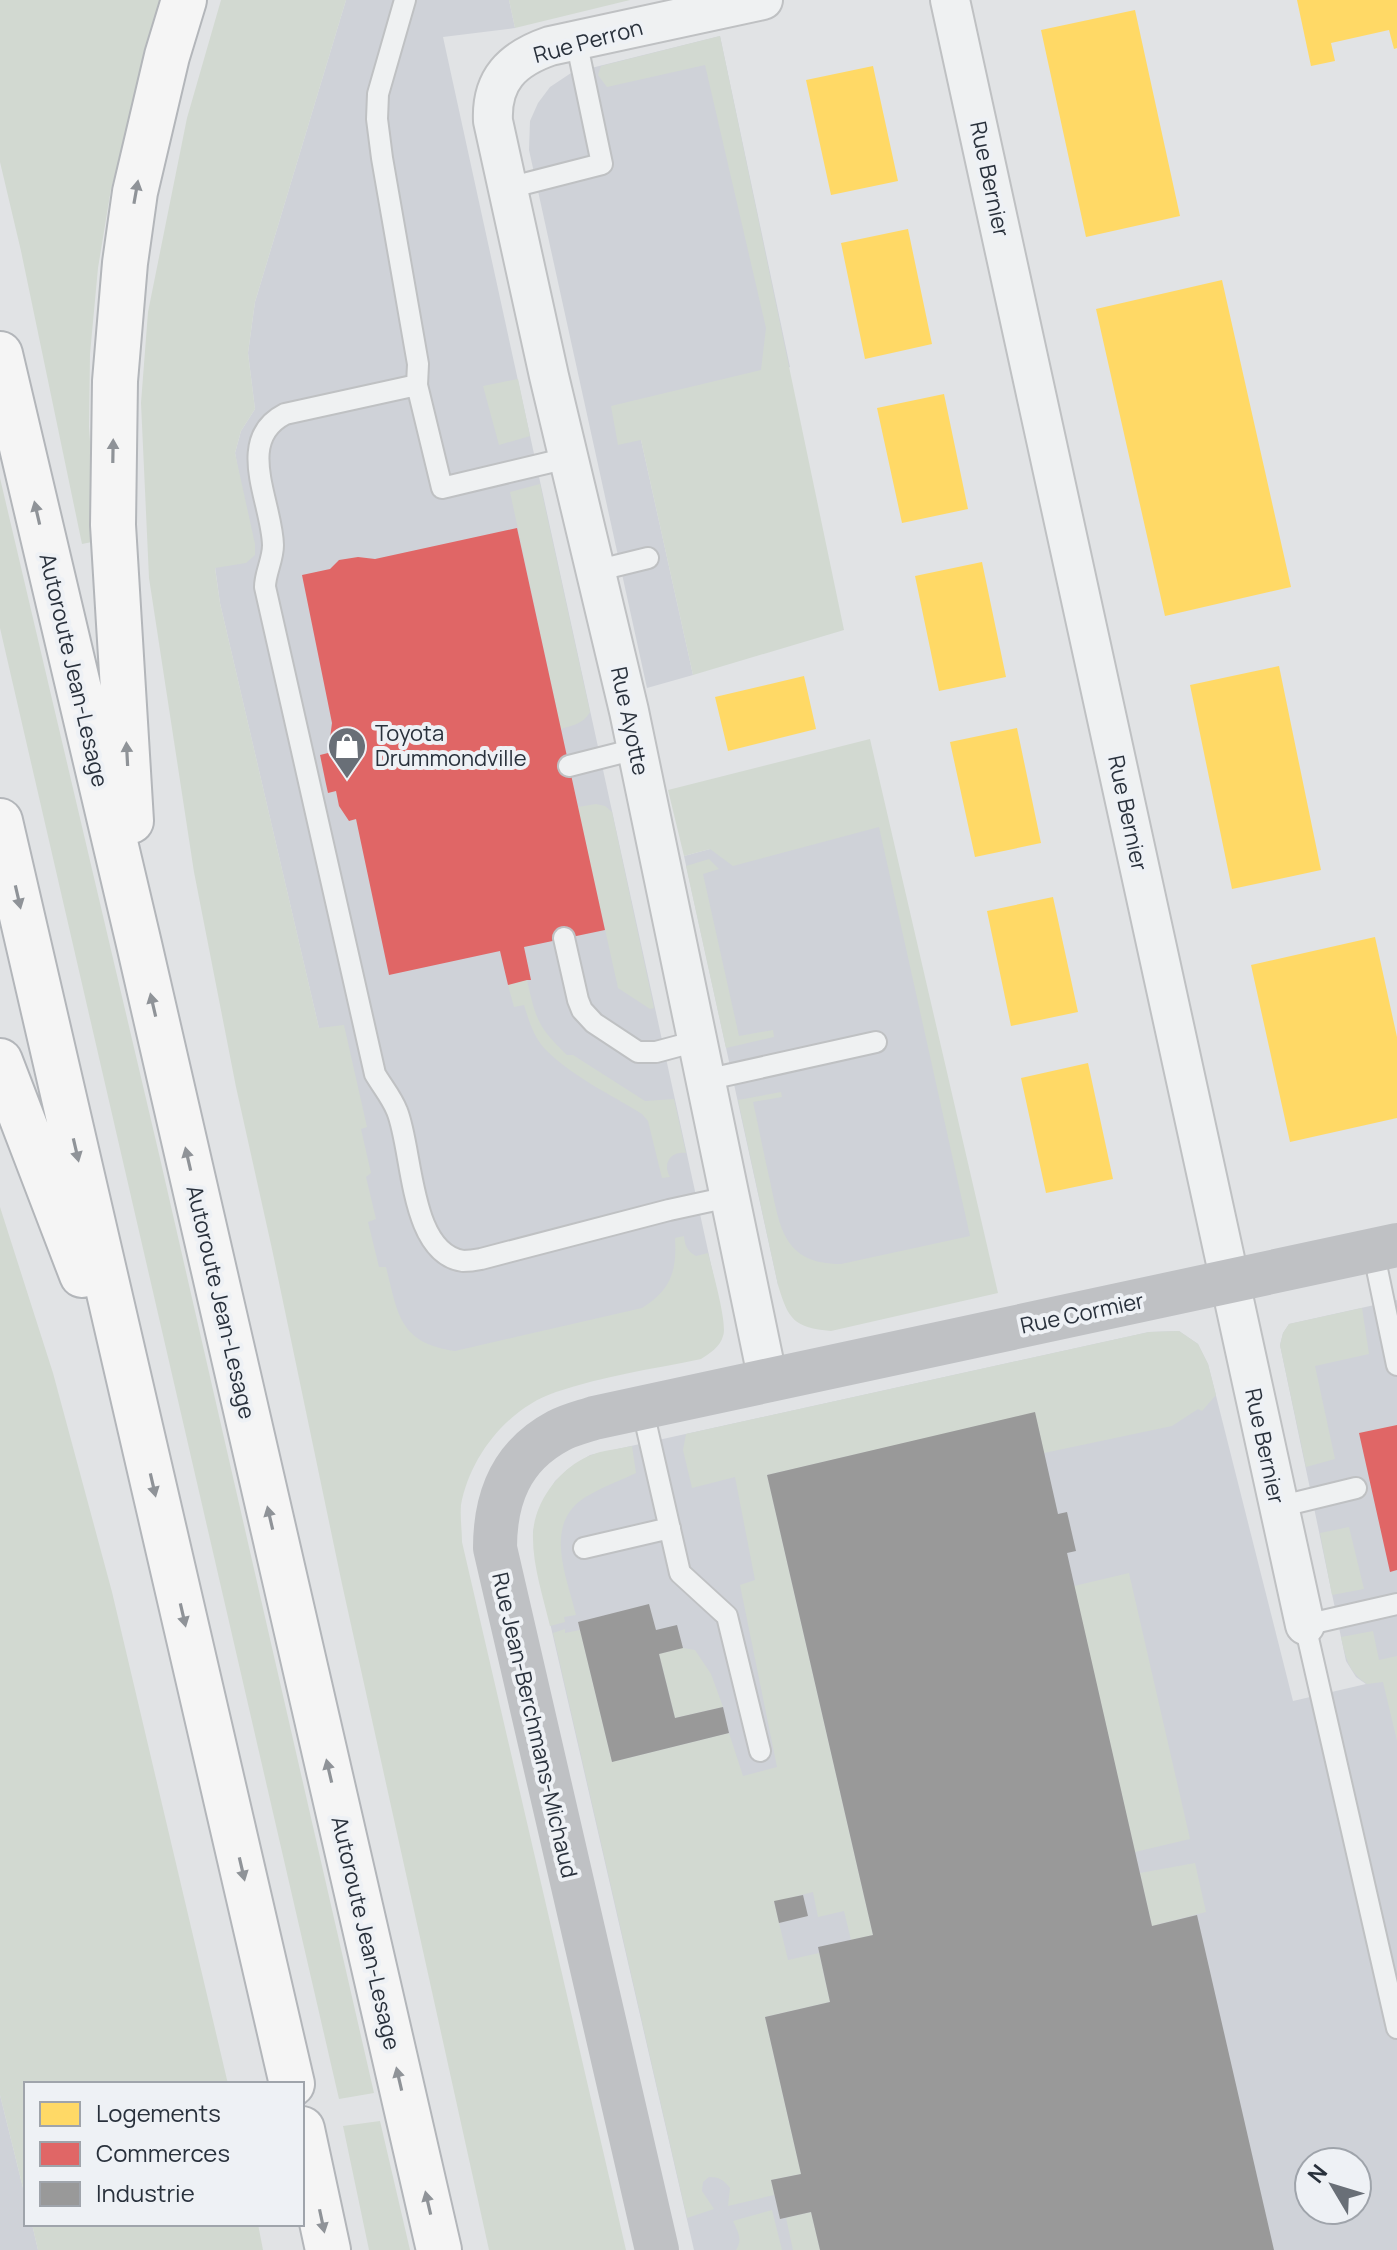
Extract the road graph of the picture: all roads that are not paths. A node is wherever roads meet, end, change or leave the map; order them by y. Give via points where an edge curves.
1 (184, 0) edge
2 (405, 0) edge
3 (763, 0) edge
4 (950, 0) edge
5 (576, 40) junction
6 (510, 67) joint
7 (508, 188) junction
8 (0, 354) edge
9 (417, 385) junction
10 (568, 458) junction
11 (648, 558) dead end
12 (595, 571) junction
13 (636, 749) junction
14 (569, 766) dead end
15 (0, 821) edge
16 (564, 938) dead end
17 (139, 944) junction
18 (697, 1041) junction
19 (876, 1042) dead end
20 (0, 1061) edge
21 (705, 1080) junction
22 (729, 1197) junction
23 (1385, 1248) edge
24 (1229, 1282) junction
25 (1397, 1365) edge
26 (768, 1381) junction
27 (642, 1407) junction
28 (141, 1430) junction
29 (1356, 1488) dead end
30 (1278, 1507) junction
31 (670, 1528) junction
32 (584, 1548) dead end
33 (1397, 1604) edge
34 (1305, 1625) junction
35 (760, 1751) dead end
36 (1397, 2028) edge
37 (292, 2082) edge
38 (304, 2138) edge
39 (328, 2250) edge
40 (439, 2250) edge
41 (657, 2250) edge

17 -> 1 highway via 113,525 115,381 135,192
2 - 9 lane via 378,94 377,119 418,364
3 - 5 street, Rue Perron
4 - 24 street, Rue Bernier
5 - 6 street, Rue Perron via 535,51
5 - 7 lane via 602,164
6 - 7 street, Rue Ayotte via 492,108
7 - 10 street, Rue Ayotte
17 -> 8 highway, Autoroute Jean-Lesage
9 - 10 lane via 442,488
9 - 22 lane via 285,414 264,433 257,455 273,545 265,587 375,1074 397,1110 421,1218 431,1239 462,1261
10 - 12 street, Rue Ayotte
11 - 12 lane
12 - 13 street, Rue Ayotte
13 - 14 lane
13 - 18 street, Rue Ayotte
15 -> 28 highway
16 - 18 lane via 578,1000 594,1023 638,1052
40 -> 17 highway, Autoroute Jean-Lesage
18 - 21 street, Rue Ayotte
19 - 21 lane
20 - 28 highway
21 - 22 street, Rue Ayotte
22 - 26 street, Rue Ayotte
23 - 24 street, Rue Cormier
23 - 25 lane
24 - 26 street, Rue Cormier
24 - 30 street, Rue Bernier
26 - 27 street, Rue Jean-Berchmans-Michaud
27 - 31 lane
27 - 41 street, Rue Jean-Berchmans-Michaud via 561,1430 528,1454 501,1496 495,1548
28 -> 37 highway
29 - 30 lane
30 - 34 street, Rue Bernier
31 - 32 lane
31 - 35 lane via 680,1573 727,1616
33 - 34 lane
34 - 36 lane
38 -> 39 highway

